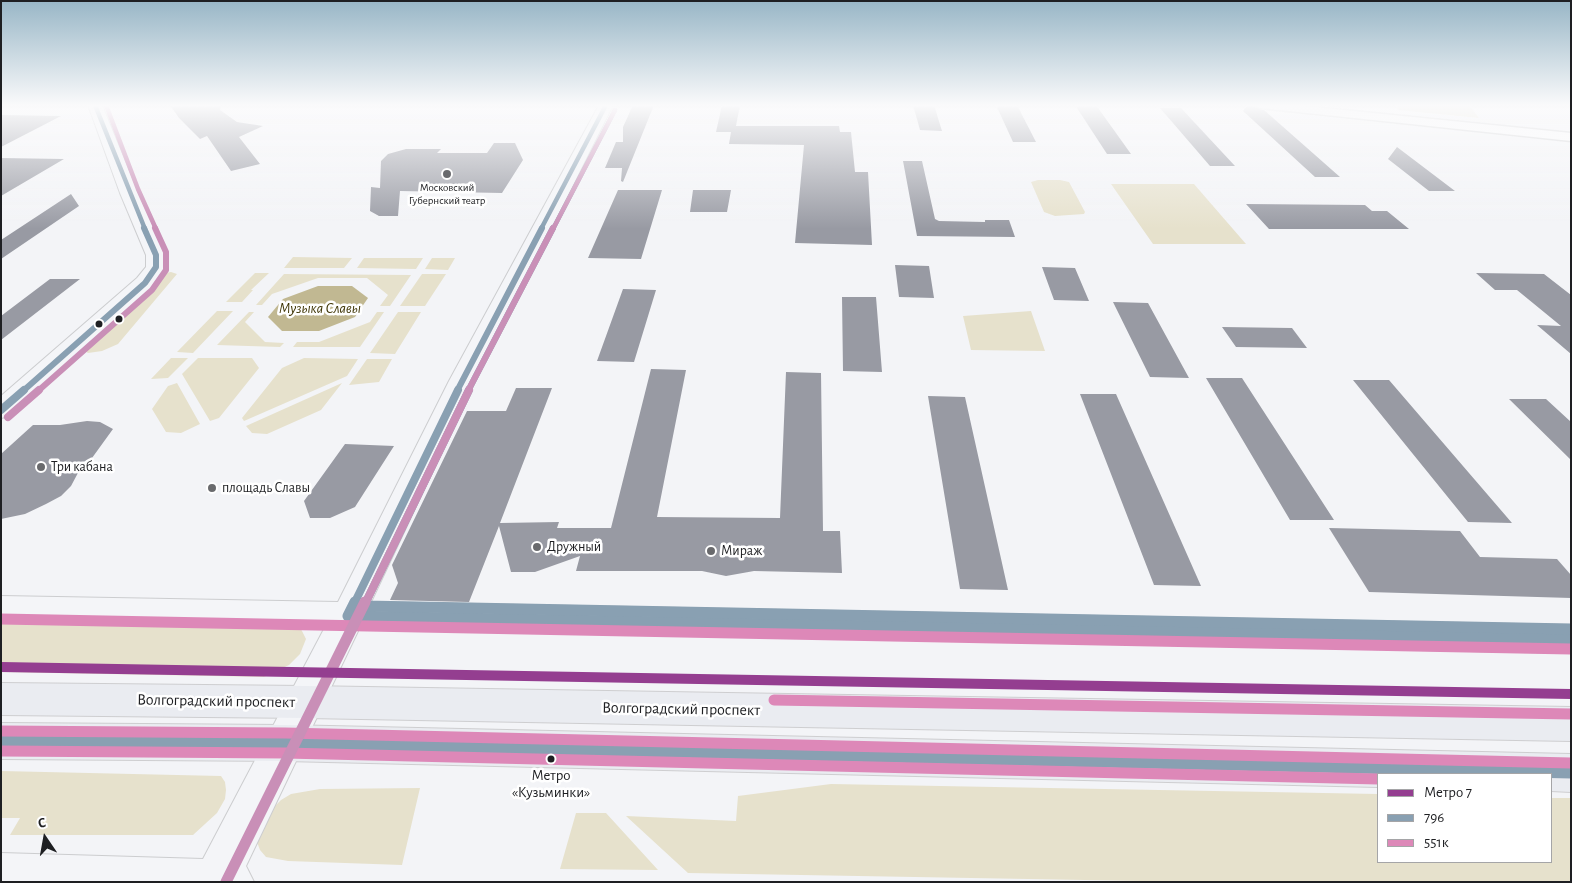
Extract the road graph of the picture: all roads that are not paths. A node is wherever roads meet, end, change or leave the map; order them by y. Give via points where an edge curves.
1 (111, 146) edge
2 (585, 146) edge
3 (1, 410) edge
4 (1, 609) edge
5 (348, 616) junction
6 (1571, 639) edge
7 (1, 699) edge
8 (306, 702) junction
9 (1571, 724) edge
10 (1, 741) edge
11 (285, 744) junction
12 (1528, 773) edge
13 (1552, 774) edge
14 (1571, 774) edge
15 (1, 876) edge
16 (215, 881) edge
17 (234, 882) edge

1 - 3 street via 156,255 156,266 145,283
2 - 5 street via 462,381
4 - 5 street
5 - 6 street
5 - 8 street
7 - 8 main road, Волгоградский проспект
8 - 9 main road, Волгоградский проспект
8 - 11 street
10 - 11 main road
11 - 12 main road
11 - 16 street
13 - 14 main road
15 - 16 street
16 - 17 street

